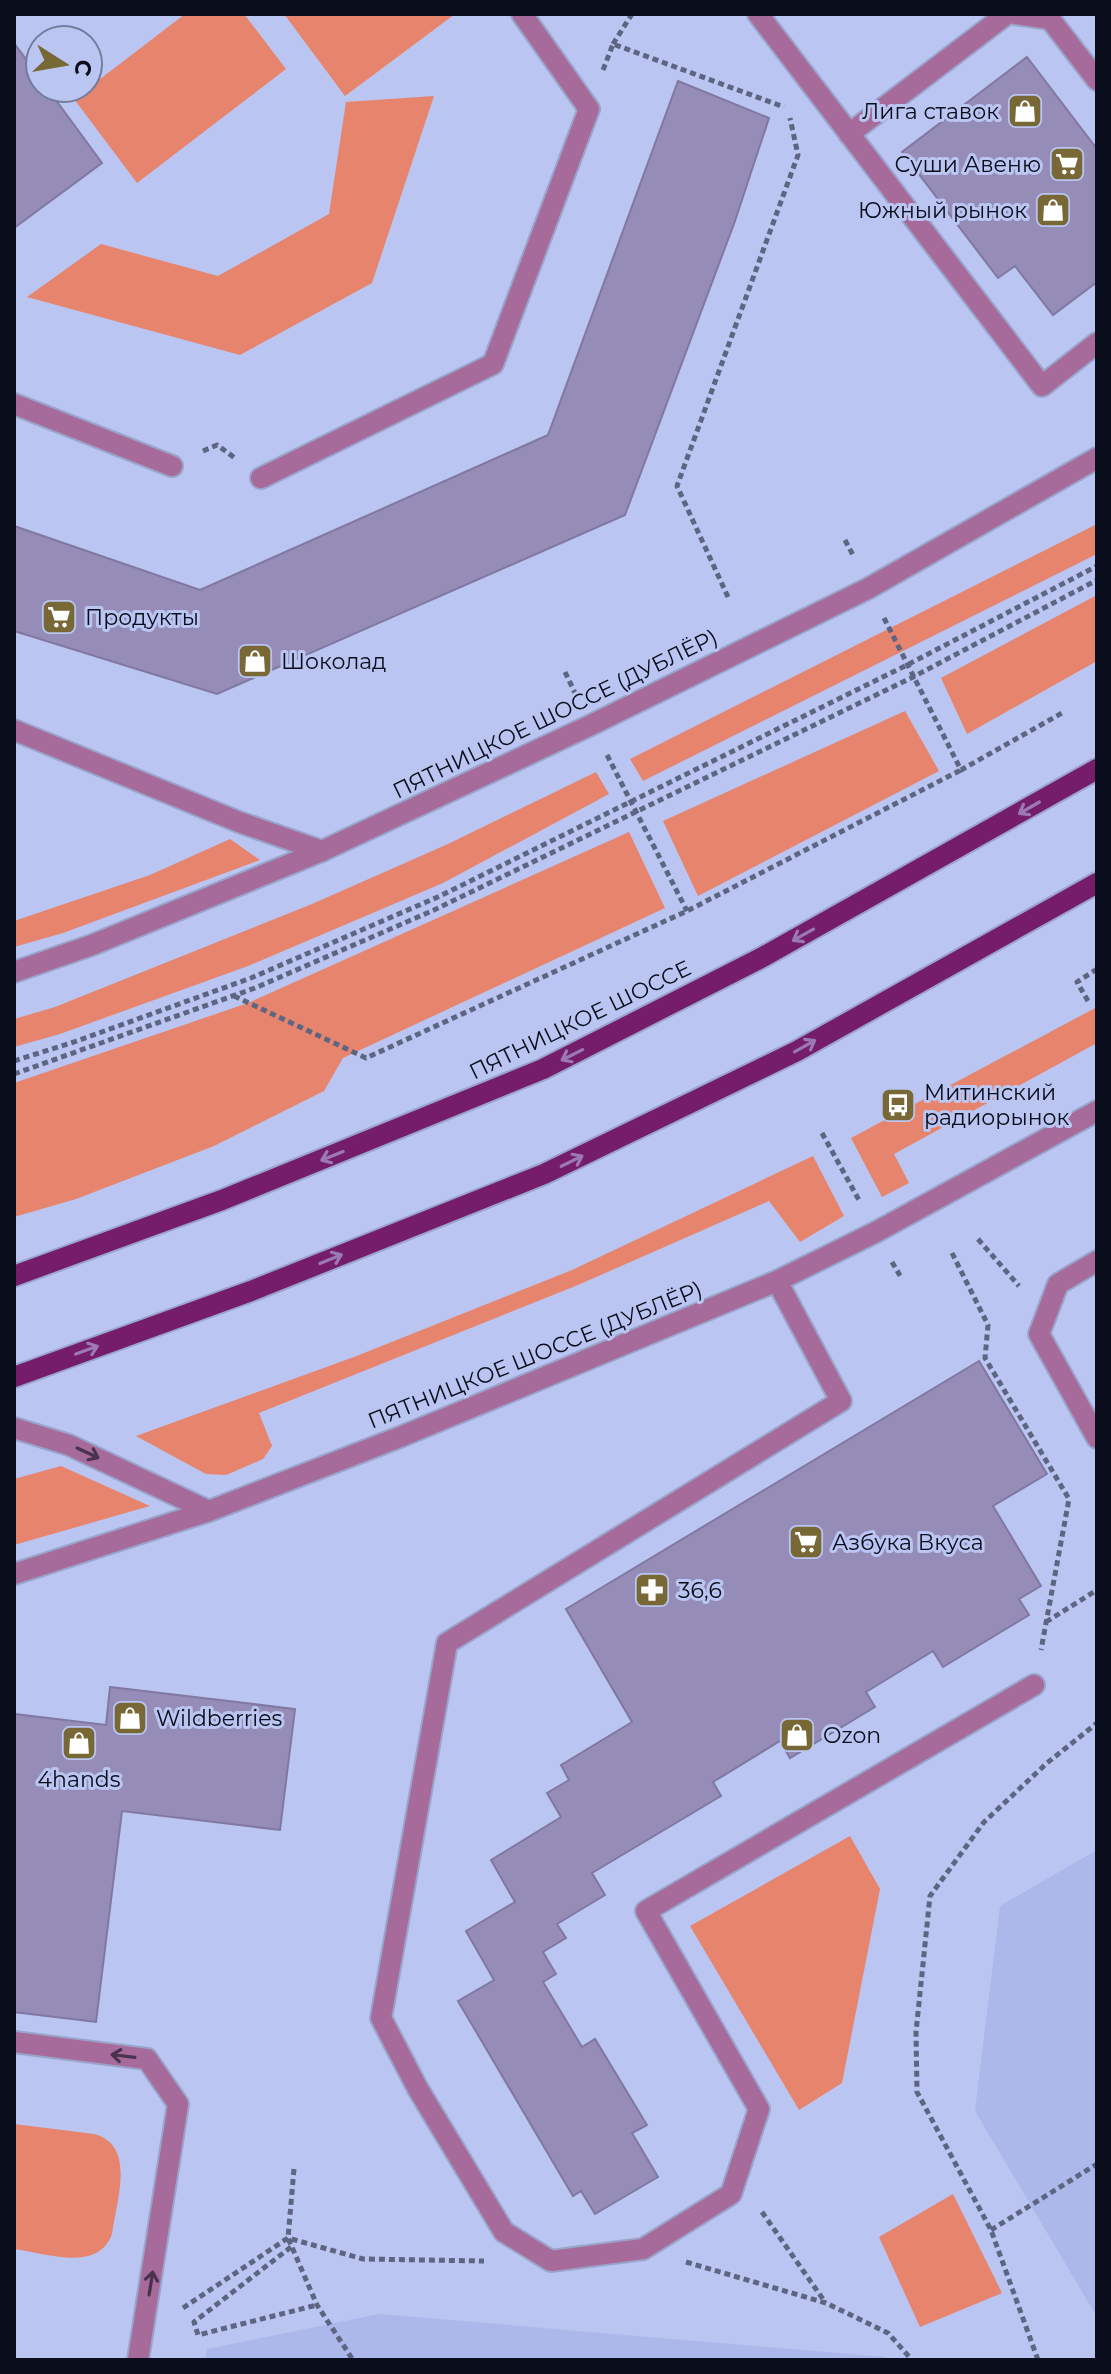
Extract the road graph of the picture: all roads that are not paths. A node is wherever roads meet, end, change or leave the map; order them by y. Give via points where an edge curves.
1 (522, 14) edge
2 (758, 14) edge
3 (1007, 14) edge
4 (1015, 14) edge
5 (1097, 80) edge
6 (849, 134) junction
7 (1097, 343) edge
8 (14, 404) edge
9 (1097, 458) edge
10 (172, 466) road end
11 (261, 478) road end
12 (14, 730) edge
13 (1097, 769) edge
14 (322, 851) junction
15 (1097, 883) edge
16 (14, 972) edge
17 (1097, 1111) edge
18 (1097, 1261) edge
19 (14, 1276) edge
20 (777, 1281) junction
21 (14, 1377) edge
22 (14, 1428) edge
23 (1097, 1438) edge
24 (209, 1511) junction
25 (14, 1574) edge
26 (1034, 1685) road end
27 (14, 2042) edge
28 (138, 2360) edge

1 - 11 street via 589,109 493,364
2 - 6 street
3 - 6 street
4 - 5 street via 1050,19
6 - 7 street via 1042,386
8 - 10 street
9 - 14 street, ПЯТНИЦКОЕ ШОССЕ (ДУБЛЁР) via 869,588
12 - 14 street
13 -> 19 main road, ПЯТНИЦКОЕ ШОССЕ via 761,958 543,1069 222,1200
14 - 16 street, ПЯТНИЦКОЕ ШОССЕ (ДУБЛЁР)
21 -> 15 main road via 251,1291 544,1174 797,1051
17 - 20 street, ПЯТНИЦКОЕ ШОССЕ (ДУБЛЁР)
18 - 23 street via 1058,1284 1039,1334
20 - 24 street, ПЯТНИЦКОЕ ШОССЕ (ДУБЛЁР)
20 - 26 street via 841,1401 447,1643 381,2018 504,2232 551,2261 643,2249 731,2194 759,2109 646,1911
22 -> 24 street via 69,1445
24 - 25 street, ПЯТНИЦКОЕ ШОССЕ (ДУБЛЁР)
28 -> 27 street via 178,2104 147,2059

